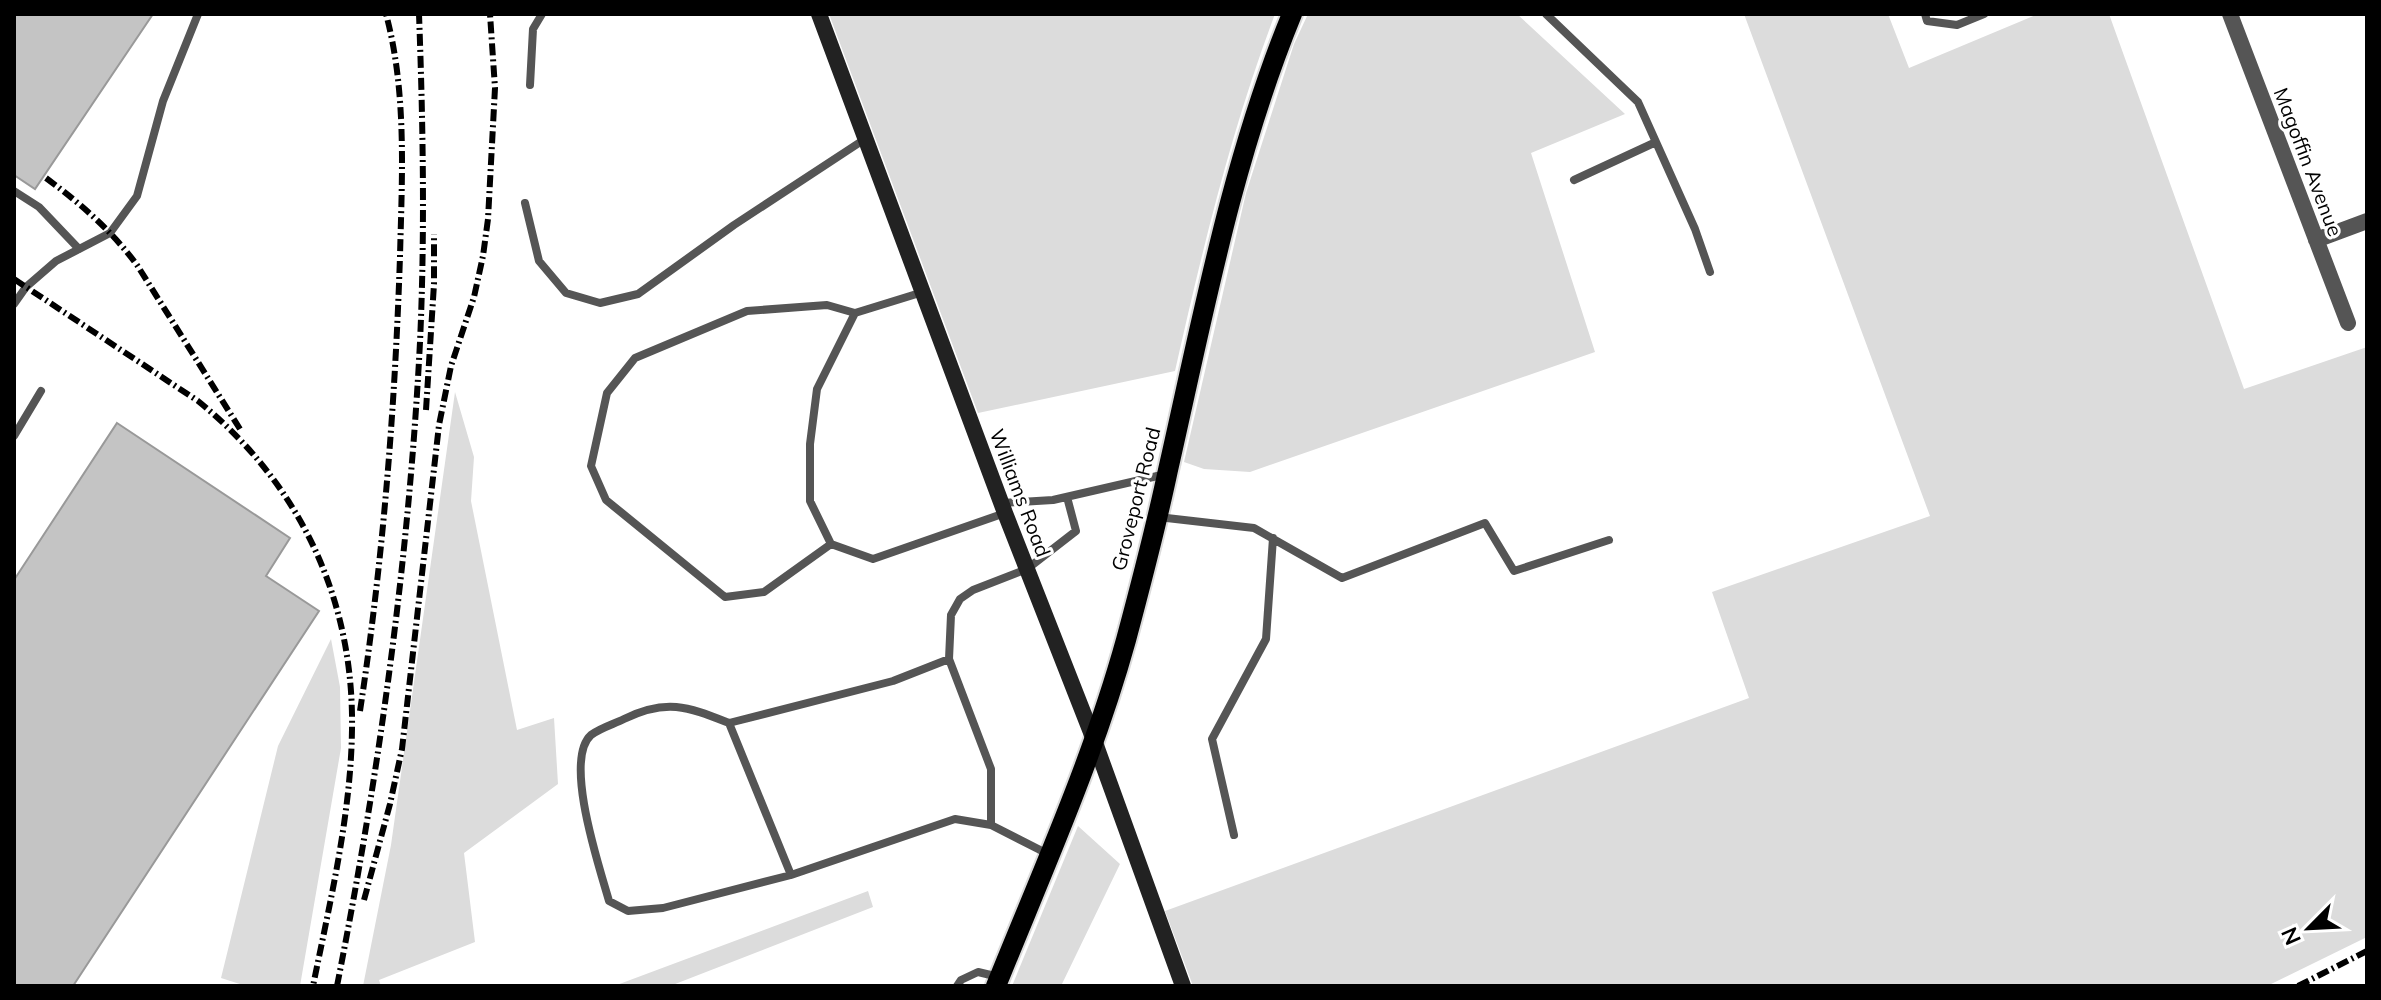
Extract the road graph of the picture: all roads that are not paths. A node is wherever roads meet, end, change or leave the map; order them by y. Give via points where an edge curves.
1 (198, 14) edge
2 (542, 14) edge
3 (819, 14) edge
4 (1292, 14) edge
5 (1546, 14) edge
6 (1925, 14) edge
7 (1984, 14) edge
8 (2230, 14) edge
9 (530, 85) dead end
10 (865, 139) junction
11 (1656, 142) junction
12 (1574, 180) dead end
13 (14, 191) edge
14 (525, 203) dead end
15 (2367, 221) edge
16 (2316, 240) junction
17 (79, 249) junction
18 (1710, 272) dead end
19 (923, 292) junction
20 (14, 304) edge
21 (855, 313) junction
22 (2348, 323) dead end
23 (41, 391) dead end
24 (14, 436) edge
25 (1168, 474) junction
26 (1067, 497) junction
27 (1004, 508) junction
28 (1157, 517) junction
29 (1273, 538) junction
30 (1609, 540) dead end
31 (831, 544) junction
32 (1027, 569) junction
33 (949, 659) junction
34 (729, 723) junction
35 (1094, 740) junction
36 (991, 825) junction
37 (1234, 835) dead end
38 (1049, 855) junction
39 (791, 875) junction
40 (998, 982) edge
41 (957, 986) edge
42 (1183, 986) edge

1 - 17 lane via 163,101 137,196 110,233
2 - 9 lane via 533,29
3 - 10 main road, Williams Road
4 - 25 main road, Groveport Road via 1250,124
5 - 11 lane via 1638,102
6 - 7 lane via 1927,21 1957,25
8 - 16 street, Magoffin Avenue
10 - 14 lane via 638,294 600,303 566,293 539,261
10 - 19 main road, Williams Road
11 - 12 lane
11 - 18 lane
13 - 17 lane via 39,207
15 - 16 street
16 - 22 street, Magoffin Avenue
17 - 20 lane via 56,261
19 - 21 lane
19 - 27 main road, Williams Road
21 - 31 lane via 817,389 810,444 810,501
21 - 31 lane via 827,305 747,311 635,358 607,393 591,466 606,500 725,597 764,592
23 - 24 lane
25 - 26 lane
25 - 28 main road, Groveport Road
26 - 27 lane
26 - 32 lane via 1076,531
27 - 31 lane via 873,559
27 - 32 main road, Williams Road
28 - 29 lane via 1254,528
28 - 35 main road, Groveport Road
29 - 30 lane via 1342,578 1485,523 1514,571
29 - 37 lane via 1266,639 1212,739
32 - 33 lane via 960,599 951,615
32 - 35 main road, Williams Road
33 - 34 lane via 893,681
33 - 36 lane via 991,769
34 - 39 lane
34 - 39 lane via 688,707 661,706 590,736 583,752 582,803 609,901 628,911 663,908
35 - 38 main road, Groveport Road
35 - 42 main road, Williams Road
36 - 38 lane
36 - 39 lane via 955,819
38 - 40 main road, Groveport Road
40 - 41 lane via 978,972

